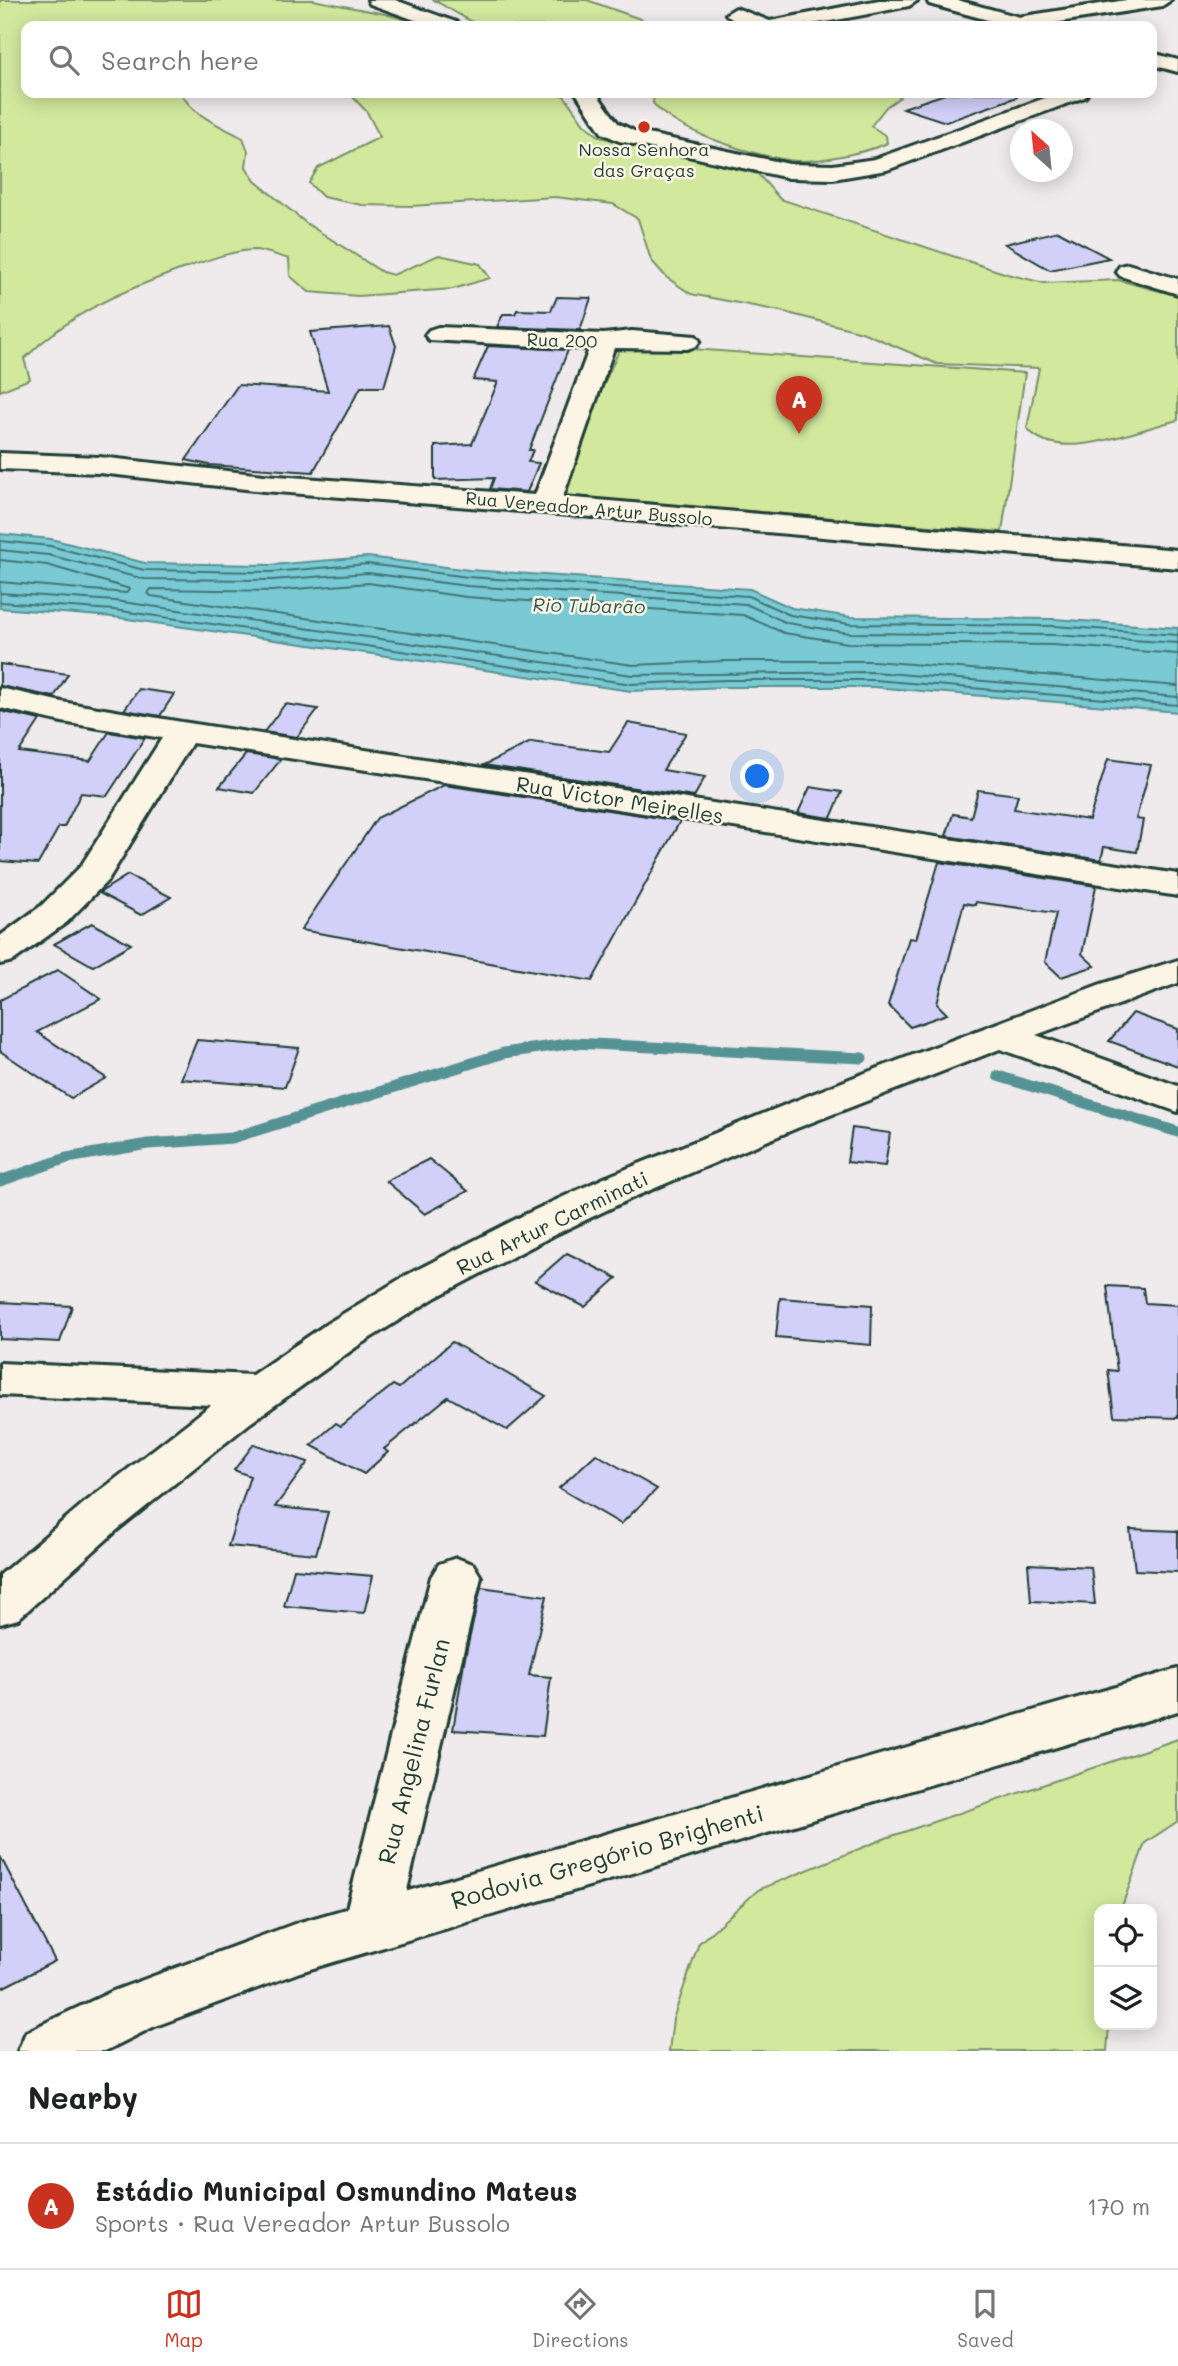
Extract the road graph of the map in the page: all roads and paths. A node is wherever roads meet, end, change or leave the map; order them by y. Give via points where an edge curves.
1 (377, 0) edge
2 (419, 0) edge
3 (909, 0) edge
4 (936, 0) edge
5 (1162, 0) edge
6 (736, 14) dead end
7 (435, 21) edge
8 (453, 21) edge
9 (755, 21) edge
10 (796, 21) edge
11 (1013, 21) edge
12 (1041, 21) edge
13 (589, 98) edge
14 (1064, 98) edge
15 (1128, 271) dead end
16 (1178, 287) edge
17 (438, 335) dead end
18 (687, 341) dead end
19 (604, 342) junction
20 (0, 461) edge
21 (546, 504) junction
22 (1178, 559) edge
23 (0, 698) edge
24 (0, 709) edge
25 (62, 712) junction
26 (182, 732) junction
27 (1178, 885) edge
28 (0, 953) edge
29 (1178, 971) edge
30 (1001, 1036) junction
31 (1178, 1100) edge
32 (0, 1379) edge
33 (258, 1391) junction
34 (456, 1577) dead end
35 (0, 1605) edge
36 (1178, 1690) edge
37 (370, 1924) junction
38 (47, 2051) edge

1 - 7 street
2 - 8 street
3 - 10 street
4 - 11 street
5 - 12 street
6 - 9 street
13 - 14 street via 610,128 627,136 813,173 891,162
15 - 16 street
17 - 19 street, Rua 200
18 - 19 street, Rua 200
19 - 21 street
20 - 21 street, Rua Vereador Artur Bussolo via 99,465 264,483
21 - 22 street, Rua Vereador Artur Bussolo
23 - 25 street
24 - 25 street
25 - 26 street, Rua Victor Meirelles
26 - 27 street, Rua Victor Meirelles
26 - 28 street via 95,872 54,914
29 - 30 street, Rua Artur Carminati
30 - 31 street
30 - 33 street, Rua Artur Carminati via 688,1158 524,1232 344,1332
32 - 33 street
33 - 35 street, Rua Artur Carminati via 122,1499
34 - 37 street, Rua Angelina Furlan
36 - 37 street, Rodovia Gregório Brighenti
37 - 38 street, Rodovia Gregório Brighenti via 209,1979

